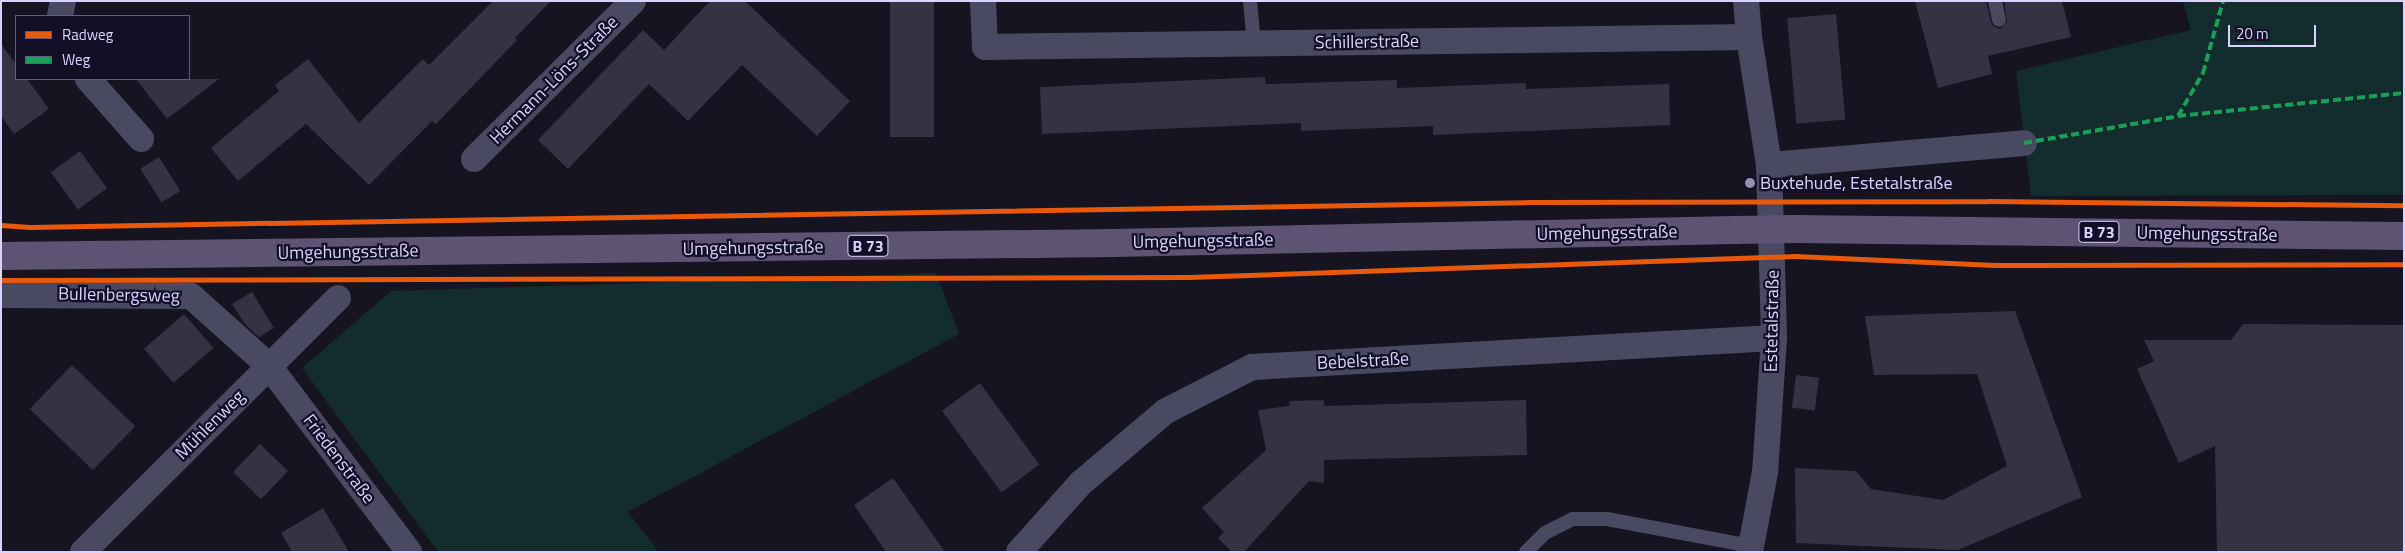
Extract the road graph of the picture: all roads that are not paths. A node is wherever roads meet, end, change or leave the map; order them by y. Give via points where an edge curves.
1 (63, 1) edge
2 (633, 1) edge
3 (983, 1) edge
4 (1250, 1) edge
5 (1746, 1) edge
6 (1995, 1) edge
7 (60, 15) edge
8 (1999, 20) dead end
9 (1749, 37) junction
10 (1254, 43) junction
11 (89, 80) edge
12 (141, 139) dead end
13 (2024, 143) dead end
14 (474, 159) dead end
15 (1770, 165) junction
16 (2404, 236) edge
17 (1, 256) edge
18 (1, 295) edge
19 (338, 298) dead end
20 (1774, 338) junction
21 (269, 366) junction
22 (1751, 549) edge
23 (83, 552) edge
24 (409, 552) edge
25 (1019, 552) edge
26 (1526, 552) edge

1 - 7 street
2 - 14 street, Hermann-Löns-Straße
3 - 10 street, Schillerstraße via 985,47
4 - 10 lane
5 - 9 street, Estetalstraße
6 - 8 lane
9 - 10 street, Schillerstraße
9 - 15 street, Estetalstraße
11 - 12 street
13 - 15 street
15 - 20 street, Estetalstraße
16 - 17 main road, Umgehungsstraße / B 73, bridge via 1795,229 1113,243
18 - 21 street, Bullenbergsweg via 191,296
19 - 21 street, Mühlenweg
20 - 22 street, Estetalstraße via 1766,472
20 - 25 street, Bebelstraße via 1252,367 1166,411 1081,483
21 - 23 street, Mühlenweg
21 - 24 street, Friedenstraße
22 - 26 lane via 1607,519 1573,519 1545,533

